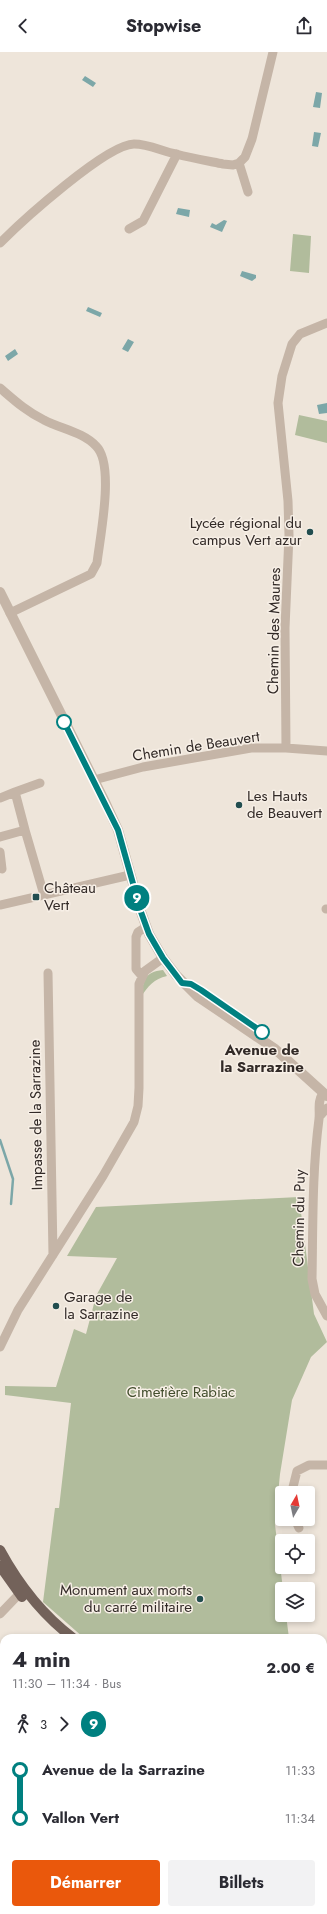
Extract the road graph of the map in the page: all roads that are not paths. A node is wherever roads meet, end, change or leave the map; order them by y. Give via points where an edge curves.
1 (273, 52) edge
2 (177, 154) junction
3 (238, 163) junction
4 (248, 192) dead end
5 (128, 229) dead end
6 (0, 243) edge
7 (327, 322) edge
8 (0, 388) edge
9 (1, 594) edge
10 (10, 613) junction
11 (286, 748) junction
12 (327, 750) edge
13 (94, 780) junction
14 (40, 783) dead end
15 (15, 792) junction
16 (0, 798) edge
17 (25, 830) junction
18 (0, 836) edge
19 (0, 852) edge
20 (2, 868) dead end
21 (130, 875) junction
22 (44, 895) junction
23 (0, 905) edge
24 (146, 927) junction
25 (163, 958) junction
26 (48, 973) dead end
27 (142, 976) junction
28 (325, 1095) edge
29 (327, 1108) edge
30 (319, 1118) junction
31 (53, 1256) junction
32 (327, 1316) edge
33 (0, 1347) edge
34 (327, 1465) edge
35 (294, 1486) edge
36 (0, 1550) edge
37 (0, 1566) edge
38 (21, 1591) junction
39 (0, 1614) edge
40 (58, 1634) edge
41 (68, 1634) edge

1 - 3 street via 252,139 245,157
2 - 3 street via 224,164
2 - 5 street via 143,221
2 - 6 street via 134,144 114,150 81,173
3 - 4 street
7 - 11 street, Chemin des Maures via 300,334 292,344 282,376 278,403 289,535 285,633
8 - 10 street via 23,408 45,421 85,437 97,446 104,460 106,481 97,563 91,574
9 - 10 street
10 - 13 street
11 - 12 street, Chemin de Beauvert
11 - 13 street, Chemin de Beauvert via 251,748 143,767
13 - 21 street via 118,830
14 - 15 street
15 - 16 street
15 - 17 street
17 - 18 street
17 - 22 street
19 - 20 street
21 - 22 street
21 - 24 street
22 - 23 street
24 - 25 street
24 - 27 street via 138,932 136,937 136,969
25 - 27 street via 149,967
25 - 28 street via 182,983 197,996 275,1049
26 - 31 street, Impasse de la Sarrazine
27 - 31 street via 138,1001 138,1106 134,1122
28 - 30 street, Chemin du Puy via 319,1101
29 - 30 street
30 - 32 street, Chemin du Puy via 315,1149 312,1279 315,1294
31 - 33 street via 18,1310
34 - 35 street via 309,1465 297,1472
36 - 38 main road
37 - 38 main road
38 - 39 street
38 - 40 main road via 42,1620
38 - 41 main road

